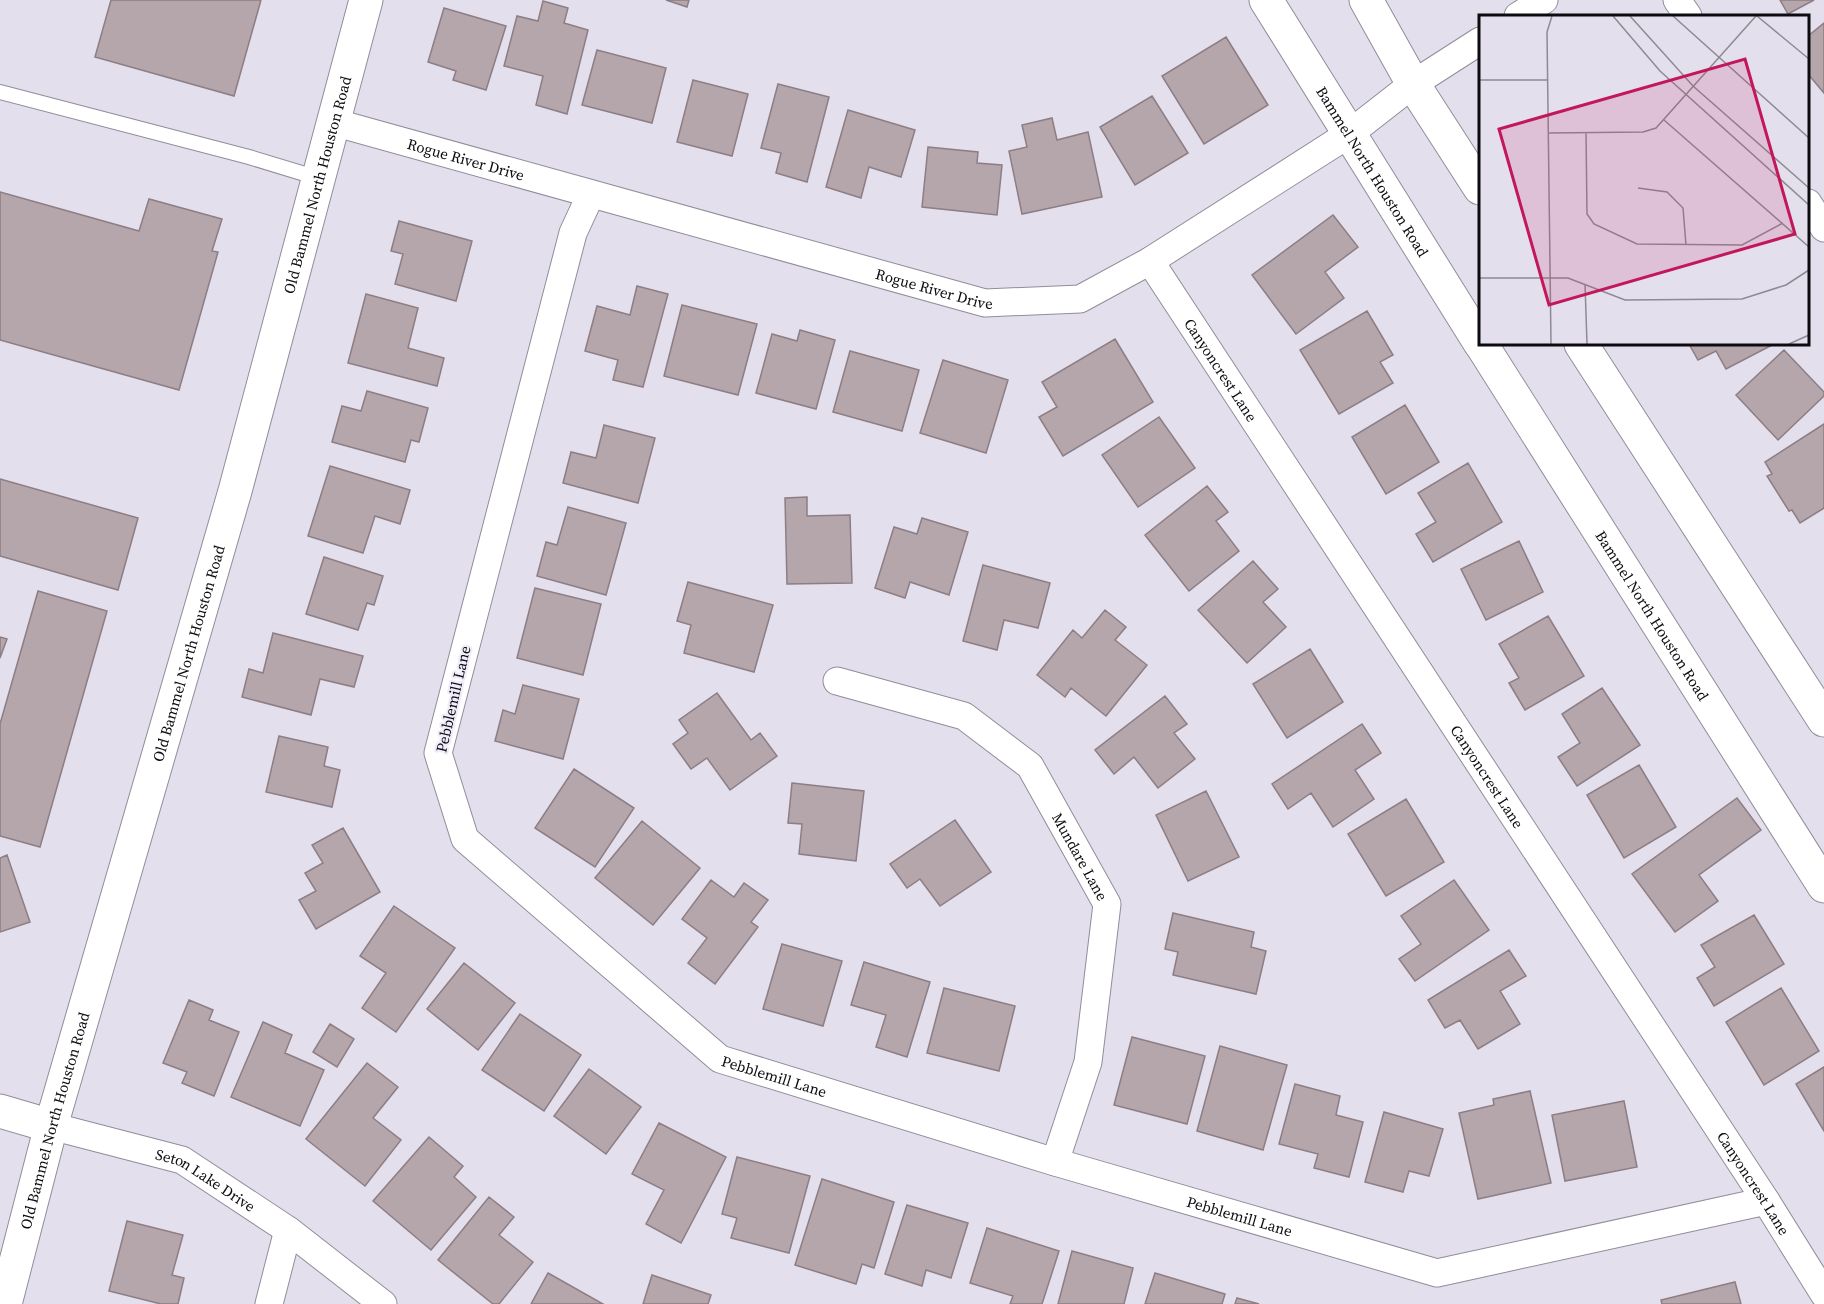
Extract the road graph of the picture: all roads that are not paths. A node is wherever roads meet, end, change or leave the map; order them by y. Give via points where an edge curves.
1 (366, 0) edge
2 (1266, 0) edge
3 (1366, 0) edge
4 (1544, 0) edge
5 (1677, 0) edge
6 (1520, 15) edge
7 (1687, 15) edge
8 (1479, 42) edge
9 (1413, 84) junction
10 (0, 92) edge
11 (333, 122) junction
12 (1348, 134) junction
13 (318, 178) junction
14 (1479, 186) edge
15 (591, 194) junction
16 (1809, 205) edge
17 (1824, 228) edge
18 (1150, 261) junction
19 (1479, 340) edge
20 (1482, 345) edge
21 (1582, 345) edge
22 (837, 681) dead end
23 (1824, 720) edge
24 (1824, 886) edge
25 (0, 1111) edge
26 (51, 1125) junction
27 (1055, 1162) junction
28 (1766, 1201) junction
29 (288, 1230) junction
30 (1824, 1294) edge
31 (5, 1304) edge
32 (269, 1304) edge
33 (383, 1304) edge

1 - 11 main road, Old Bammel North Houston Road
2 - 12 main road, Bammel North Houston Road
3 - 9 main road
4 - 6 street
5 - 7 street
8 - 9 street, Rogue River Drive
9 - 12 street, Rogue River Drive
9 - 14 main road
10 - 13 lane
11 - 13 main road, Old Bammel North Houston Road
11 - 15 street, Rogue River Drive
12 - 18 street, Rogue River Drive
12 - 19 main road, Bammel North Houston Road
13 - 26 main road, Old Bammel North Houston Road via 235,491
15 - 18 street, Rogue River Drive via 985,303 1080,299
15 - 27 street, Pebblemill Lane via 573,233 438,753 465,838 720,1059
16 - 17 street
18 - 28 street, Canyoncrest Lane
20 - 24 main road, Bammel North Houston Road
21 - 23 main road
22 - 27 street, Mundare Lane via 964,716 1030,766 1107,904 1088,1062
25 - 26 main road, Seton Lake Drive
26 - 29 street, Seton Lake Drive via 182,1160
26 - 31 main road, Old Bammel North Houston Road
27 - 28 street, Pebblemill Lane via 1437,1273
28 - 30 street, Canyoncrest Lane
29 - 32 street
29 - 33 street, Seton Lake Drive

